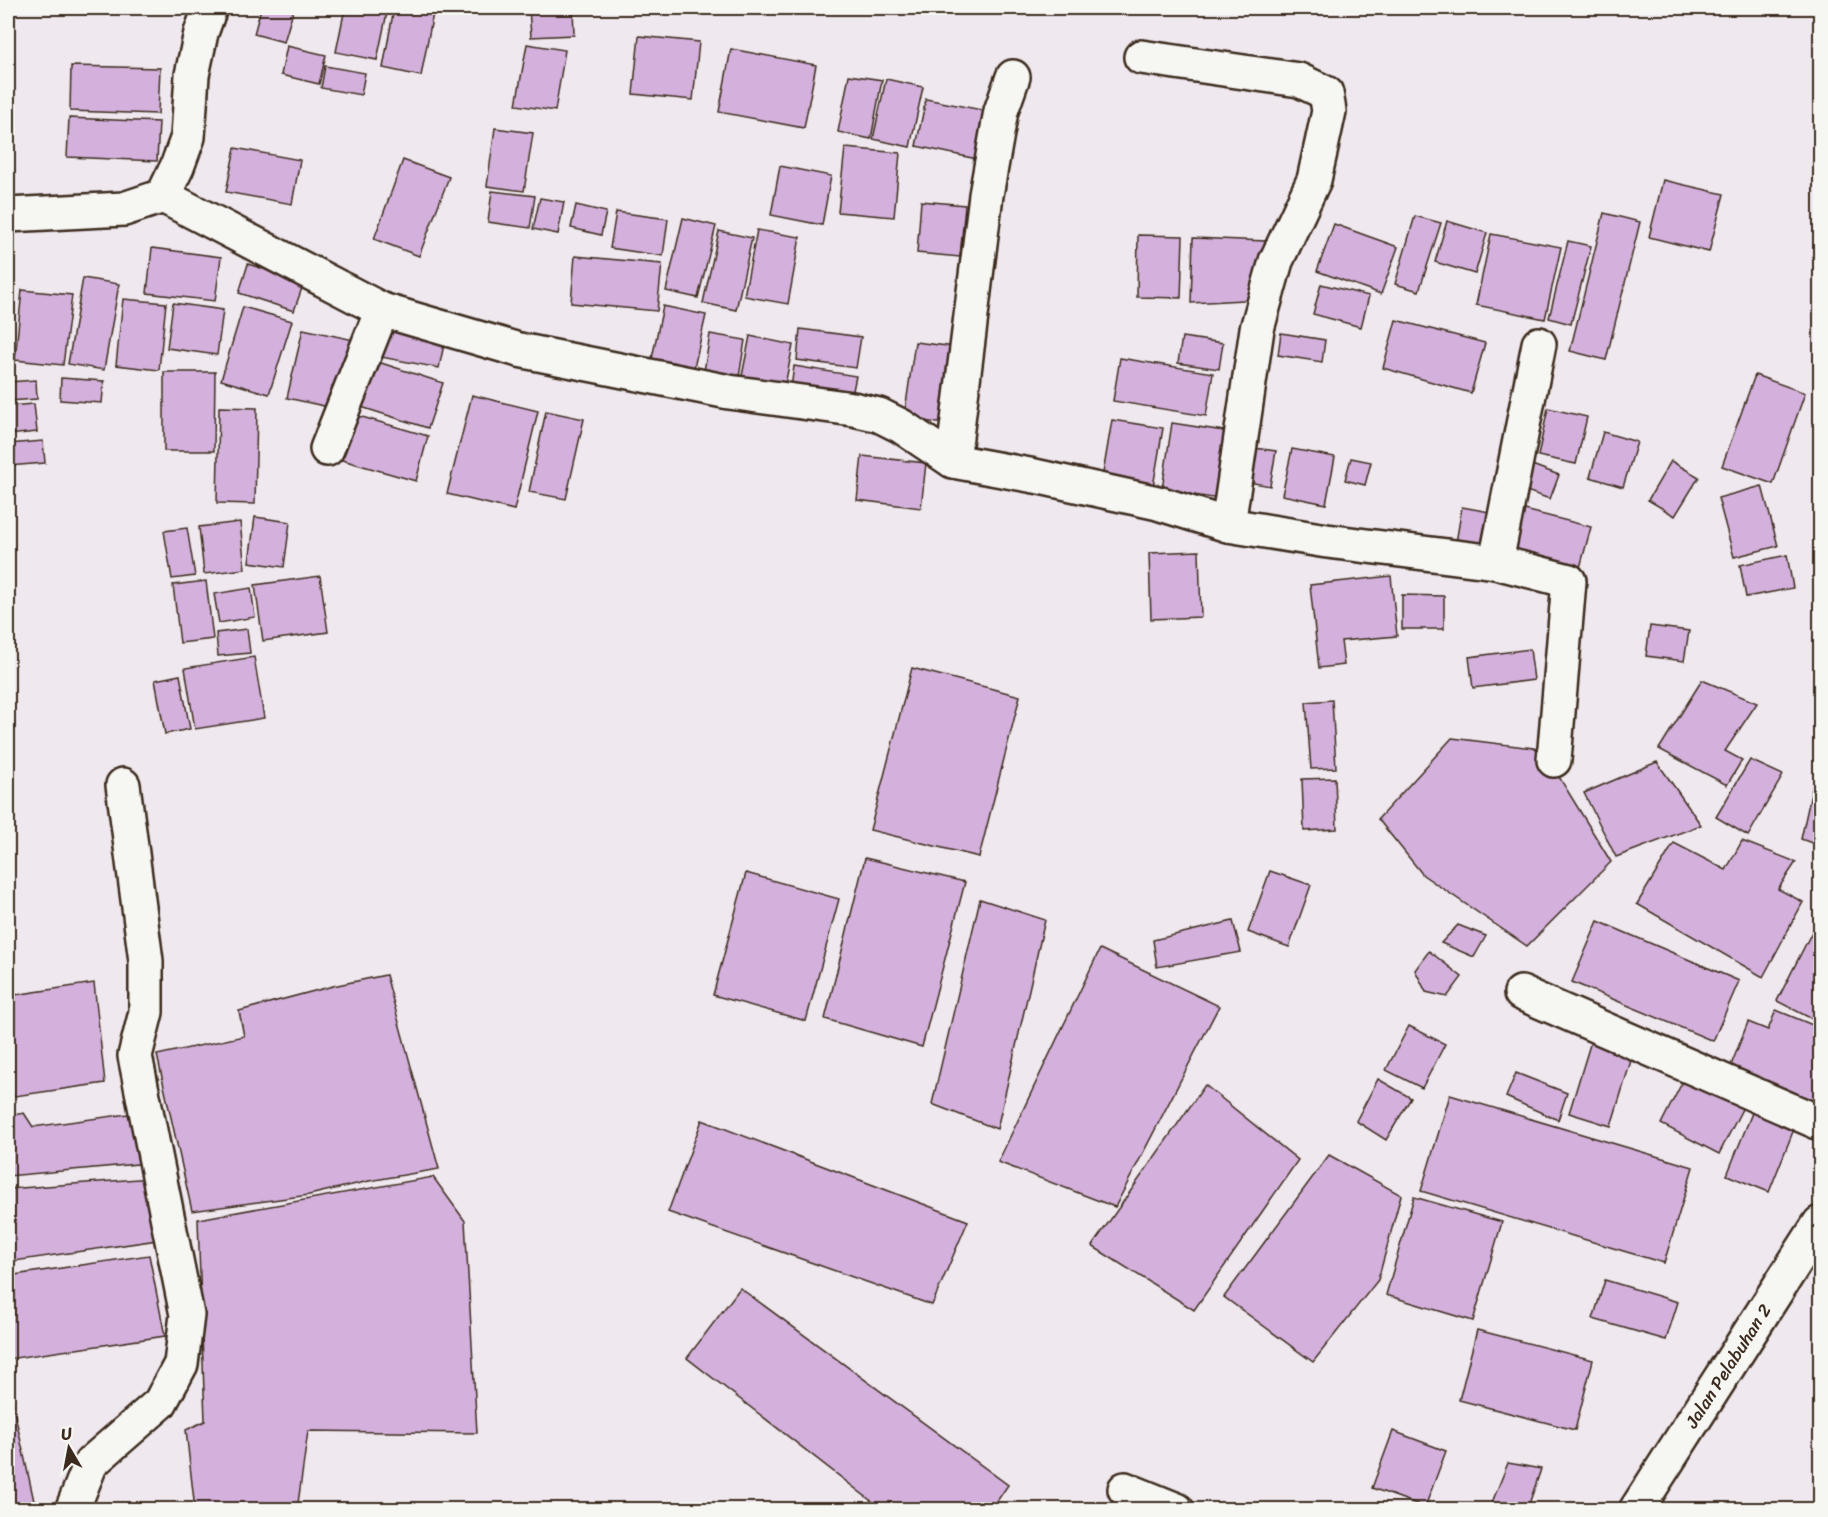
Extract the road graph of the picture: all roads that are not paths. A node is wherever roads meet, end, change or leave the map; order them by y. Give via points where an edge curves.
1 (210, 8) edge
2 (1141, 57) dead end
3 (1013, 77) dead end
4 (163, 196) junction
5 (8, 215) edge
6 (382, 310) junction
7 (1539, 344) dead end
8 (327, 449) dead end
9 (953, 461) junction
10 (1228, 525) junction
11 (1496, 562) junction
12 (1554, 760) dead end
13 (123, 785) dead end
14 (1521, 993) dead end
15 (1821, 1123) edge
16 (1821, 1223) edge
17 (1125, 1489) dead end
18 (72, 1509) edge
19 (1177, 1509) edge
20 (1636, 1509) edge

1 - 4 street via 192,75 188,137
2 - 10 street via 1299,80 1326,93 1328,101 1314,180 1276,261 1257,329
3 - 9 street via 1001,111 986,195
4 - 5 street via 124,209
4 - 6 street
6 - 8 street
6 - 9 street via 519,350 729,392 879,415
7 - 11 street
9 - 10 street via 1158,503
10 - 11 street
11 - 12 street via 1569,581
13 - 18 street via 146,961 146,1012 135,1056 187,1315 181,1364 159,1403 91,1463
14 - 15 street
16 - 20 street, Jalan Pelabuhan 2
17 - 19 street

